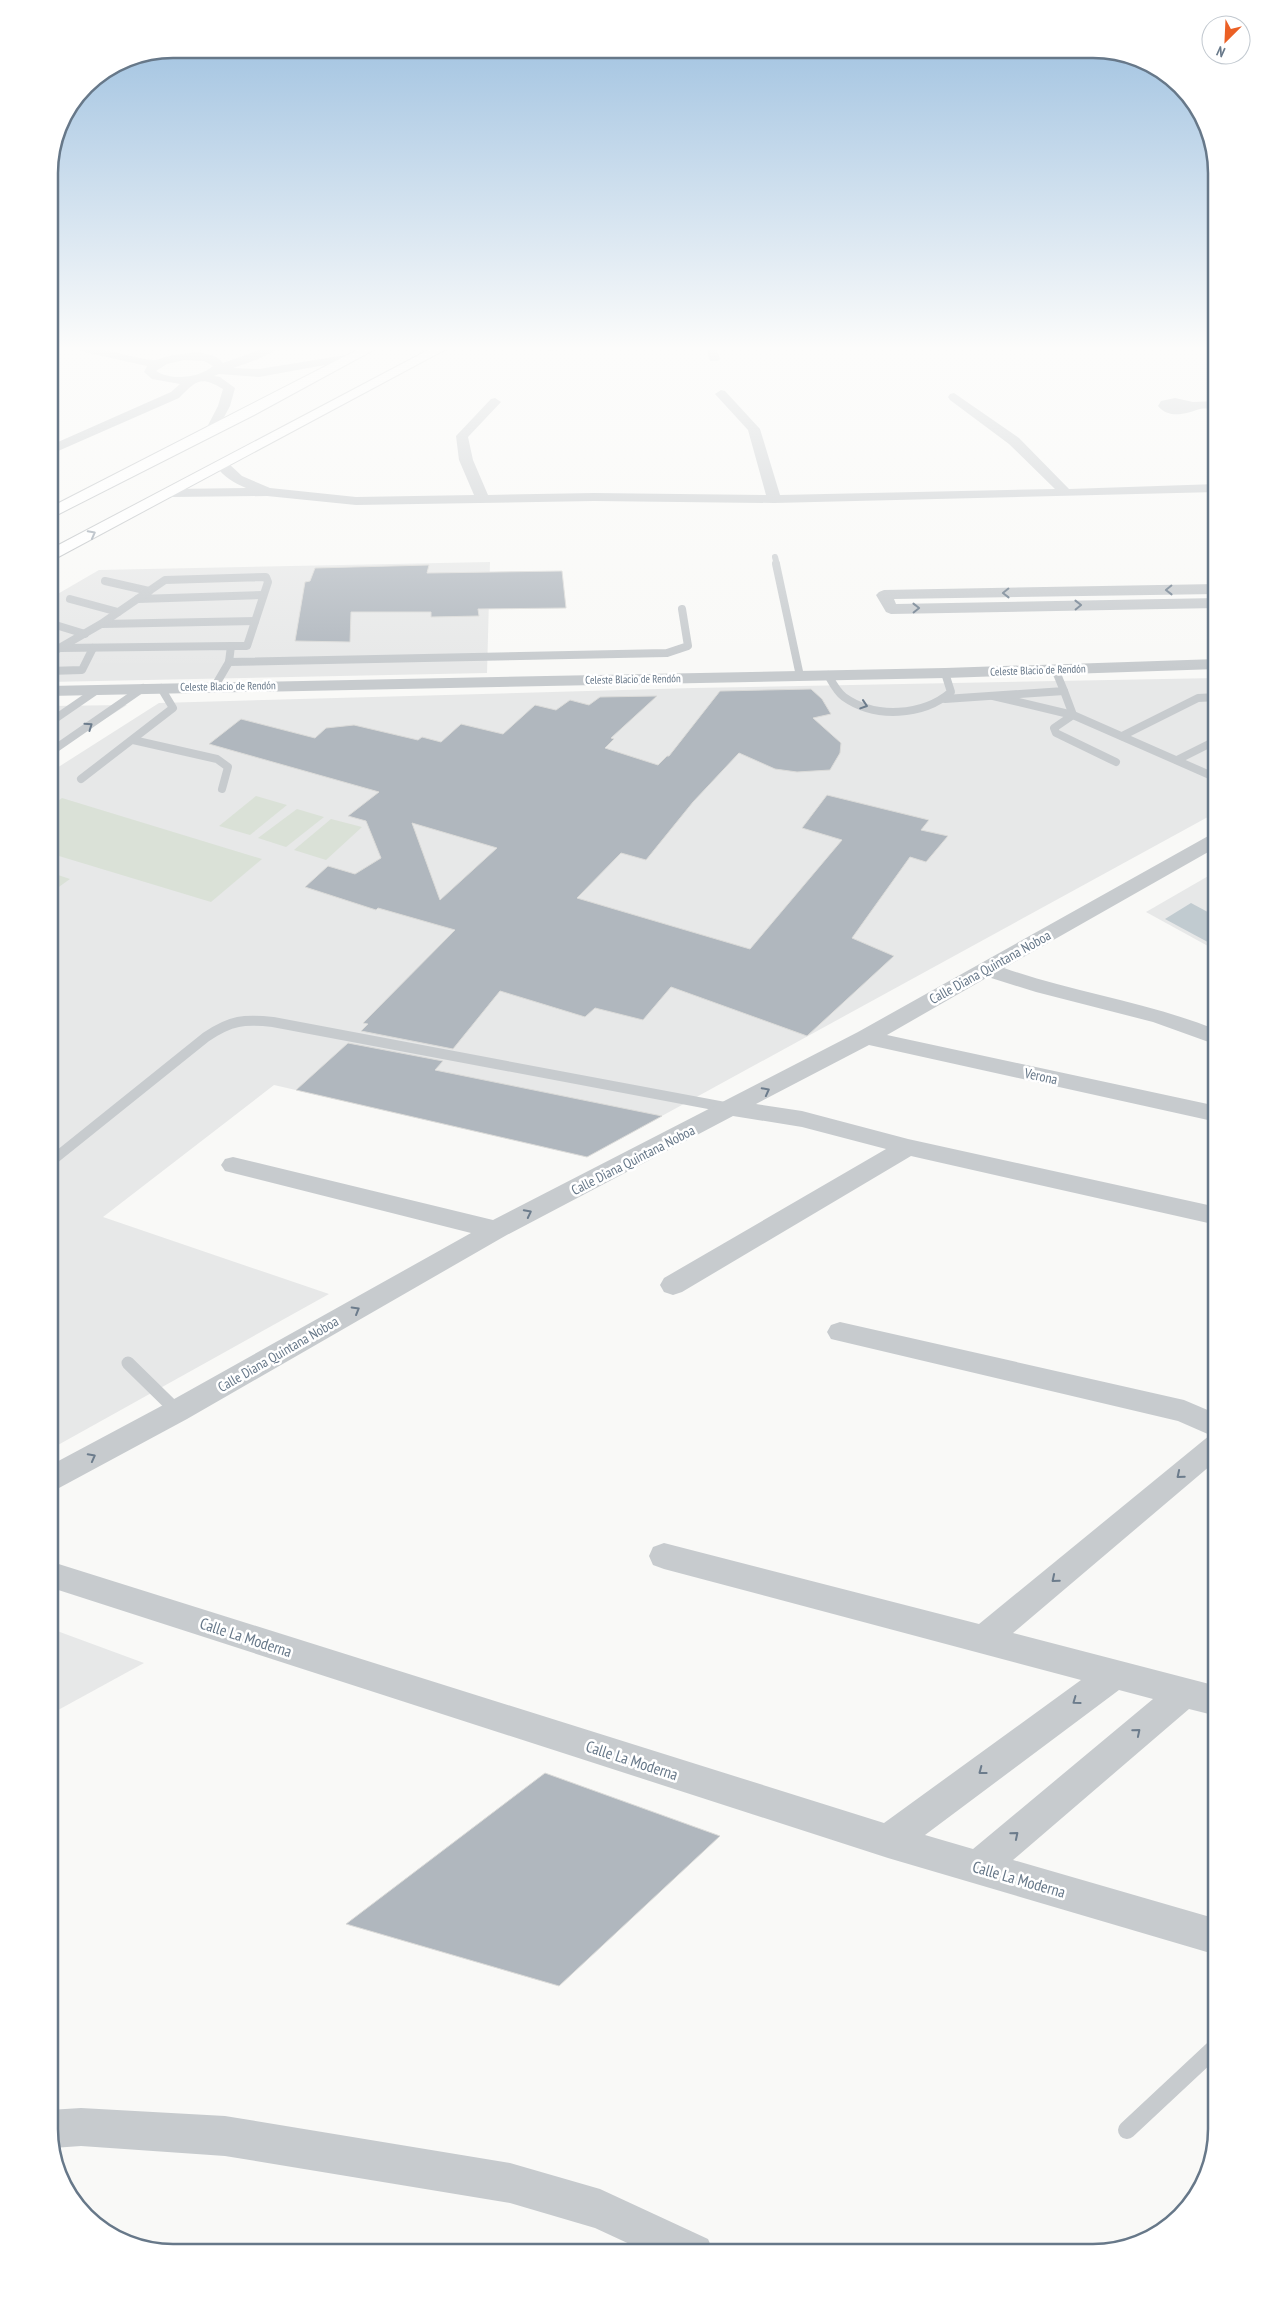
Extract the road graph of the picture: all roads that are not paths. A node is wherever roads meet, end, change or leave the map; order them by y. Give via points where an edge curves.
1 (165, 455) edge
2 (242, 455) edge
3 (465, 455) edge
4 (762, 455) edge
5 (1028, 455) edge
6 (223, 466) junction
7 (1208, 488) edge
8 (267, 492) junction
9 (171, 493) junction
10 (1066, 493) junction
11 (774, 498) junction
12 (483, 499) junction
13 (58, 510) edge
14 (58, 552) edge
15 (775, 557) dead end
16 (105, 581) dead end
17 (1208, 589) edge
18 (149, 591) junction
19 (1130, 591) junction
20 (263, 595) junction
21 (70, 599) dead end
22 (138, 599) junction
23 (1037, 599) junction
24 (1208, 603) edge
25 (1138, 604) junction
26 (682, 609) dead end
27 (118, 612) junction
28 (255, 622) junction
29 (101, 624) junction
30 (58, 626) edge
31 (84, 634) junction
32 (231, 646) junction
33 (61, 648) junction
34 (93, 648) junction
35 (58, 650) edge
36 (229, 662) junction
37 (1208, 664) edge
38 (1055, 669) junction
39 (58, 670) edge
40 (945, 673) junction
41 (828, 675) junction
42 (800, 676) junction
43 (215, 686) junction
44 (143, 688) junction
45 (162, 688) junction
46 (97, 690) junction
47 (58, 691) edge
48 (1064, 691) junction
49 (993, 696) junction
50 (1208, 696) edge
51 (945, 699) junction
52 (1073, 715) junction
53 (58, 717) edge
54 (1122, 736) junction
55 (133, 740) junction
56 (1208, 744) edge
57 (58, 747) edge
58 (1177, 760) junction
59 (1116, 762) dead end
60 (1208, 774) edge
61 (81, 779) dead end
62 (222, 789) dead end
63 (1208, 844) edge
64 (987, 969) junction
65 (1208, 1034) edge
66 (866, 1038) junction
67 (732, 1108) junction
68 (1208, 1112) edge
69 (908, 1147) junction
70 (57, 1156) edge
71 (234, 1165) dead end
72 (1208, 1214) edge
73 (496, 1230) junction
74 (673, 1285) dead end
75 (840, 1332) dead end
76 (128, 1363) dead end
77 (177, 1411) junction
78 (1208, 1422) edge
79 (1208, 1452) edge
80 (57, 1476) edge
81 (664, 1556) dead end
82 (57, 1577) edge
83 (984, 1639) junction
84 (1116, 1672) junction
85 (1185, 1692) junction
86 (1208, 1698) edge
87 (888, 1841) junction
88 (978, 1867) junction
89 (1208, 1934) edge
90 (1208, 2054) edge
91 (57, 2128) edge
92 (1127, 2130) dead end
93 (675, 2244) edge

1 - 13 highway
2 - 6 highway
3 - 12 street
4 - 11 street
5 - 10 street
6 - 8 street via 238,480
6 - 9 highway
7 - 10 street
8 - 9 street
8 - 12 street via 356,501
14 -> 9 highway
10 - 11 street
11 - 12 street
15 - 42 lane
16 - 18 lane
17 -> 19 street
18 - 20 lane via 166,580 266,577 268,582
18 - 22 lane
19 - 23 street
19 - 25 street
20 - 22 lane
20 - 28 lane
21 - 27 lane
22 - 27 lane
23 -> 23 street via 884,596 890,609
23 -> 25 street
24 - 25 street
26 - 36 lane via 688,646 667,653
27 - 29 lane
28 - 29 lane
28 - 32 lane via 247,646
29 - 31 lane
30 - 31 lane
31 - 33 lane
32 - 34 lane
32 - 36 lane
33 - 34 lane
33 - 35 lane
34 - 39 lane via 82,670
36 - 43 lane
37 - 38 street, Celeste Blacio de Rendón
38 - 40 street, Celeste Blacio de Rendón
38 - 48 lane
40 - 41 street, Celeste Blacio de Rendón
40 - 51 lane via 950,692
41 - 42 street, Celeste Blacio de Rendón
41 -> 51 lane via 843,696 860,705 884,711 914,710 934,706
42 - 43 street, Celeste Blacio de Rendón
43 - 45 street, Celeste Blacio de Rendón
44 - 45 street, Celeste Blacio de Rendón
44 - 46 street, Celeste Blacio de Rendón
57 -> 44 lane
45 - 55 lane via 173,708
46 - 47 street, Celeste Blacio de Rendón
46 - 53 lane
48 - 49 lane
48 - 52 lane
49 - 51 lane
49 - 52 lane
50 - 54 lane via 1198,698
52 - 54 lane
52 - 59 lane via 1054,728 1056,733
54 - 58 lane
55 - 61 lane
55 - 62 lane via 217,758 228,767
56 - 58 lane
58 - 60 lane
63 - 64 street, Calle Diana Quintana Noboa
64 - 65 street via 1024,983 1179,1023
64 - 66 street, Calle Diana Quintana Noboa
67 -> 66 street, Calle Diana Quintana Noboa
66 - 68 street, Verona
67 - 69 street via 802,1119
67 - 70 lane via 273,1022 233,1020 206,1037
73 -> 67 street, Calle Diana Quintana Noboa
69 - 72 street
69 - 74 street
71 - 73 street
77 -> 73 street, Calle Diana Quintana Noboa
75 - 78 street via 1131,1398 1184,1411
76 - 77 lane
80 -> 77 street, Calle Diana Quintana Noboa
79 -> 83 street
81 - 83 street
82 - 87 street, Calle La Moderna
83 - 84 street
84 - 85 street
84 -> 87 street
85 - 86 street
88 -> 85 street
87 - 88 street, Calle La Moderna
88 - 89 street, Calle La Moderna
90 - 92 lane
91 - 93 street via 81,2127 225,2136 510,2183 600,2208

